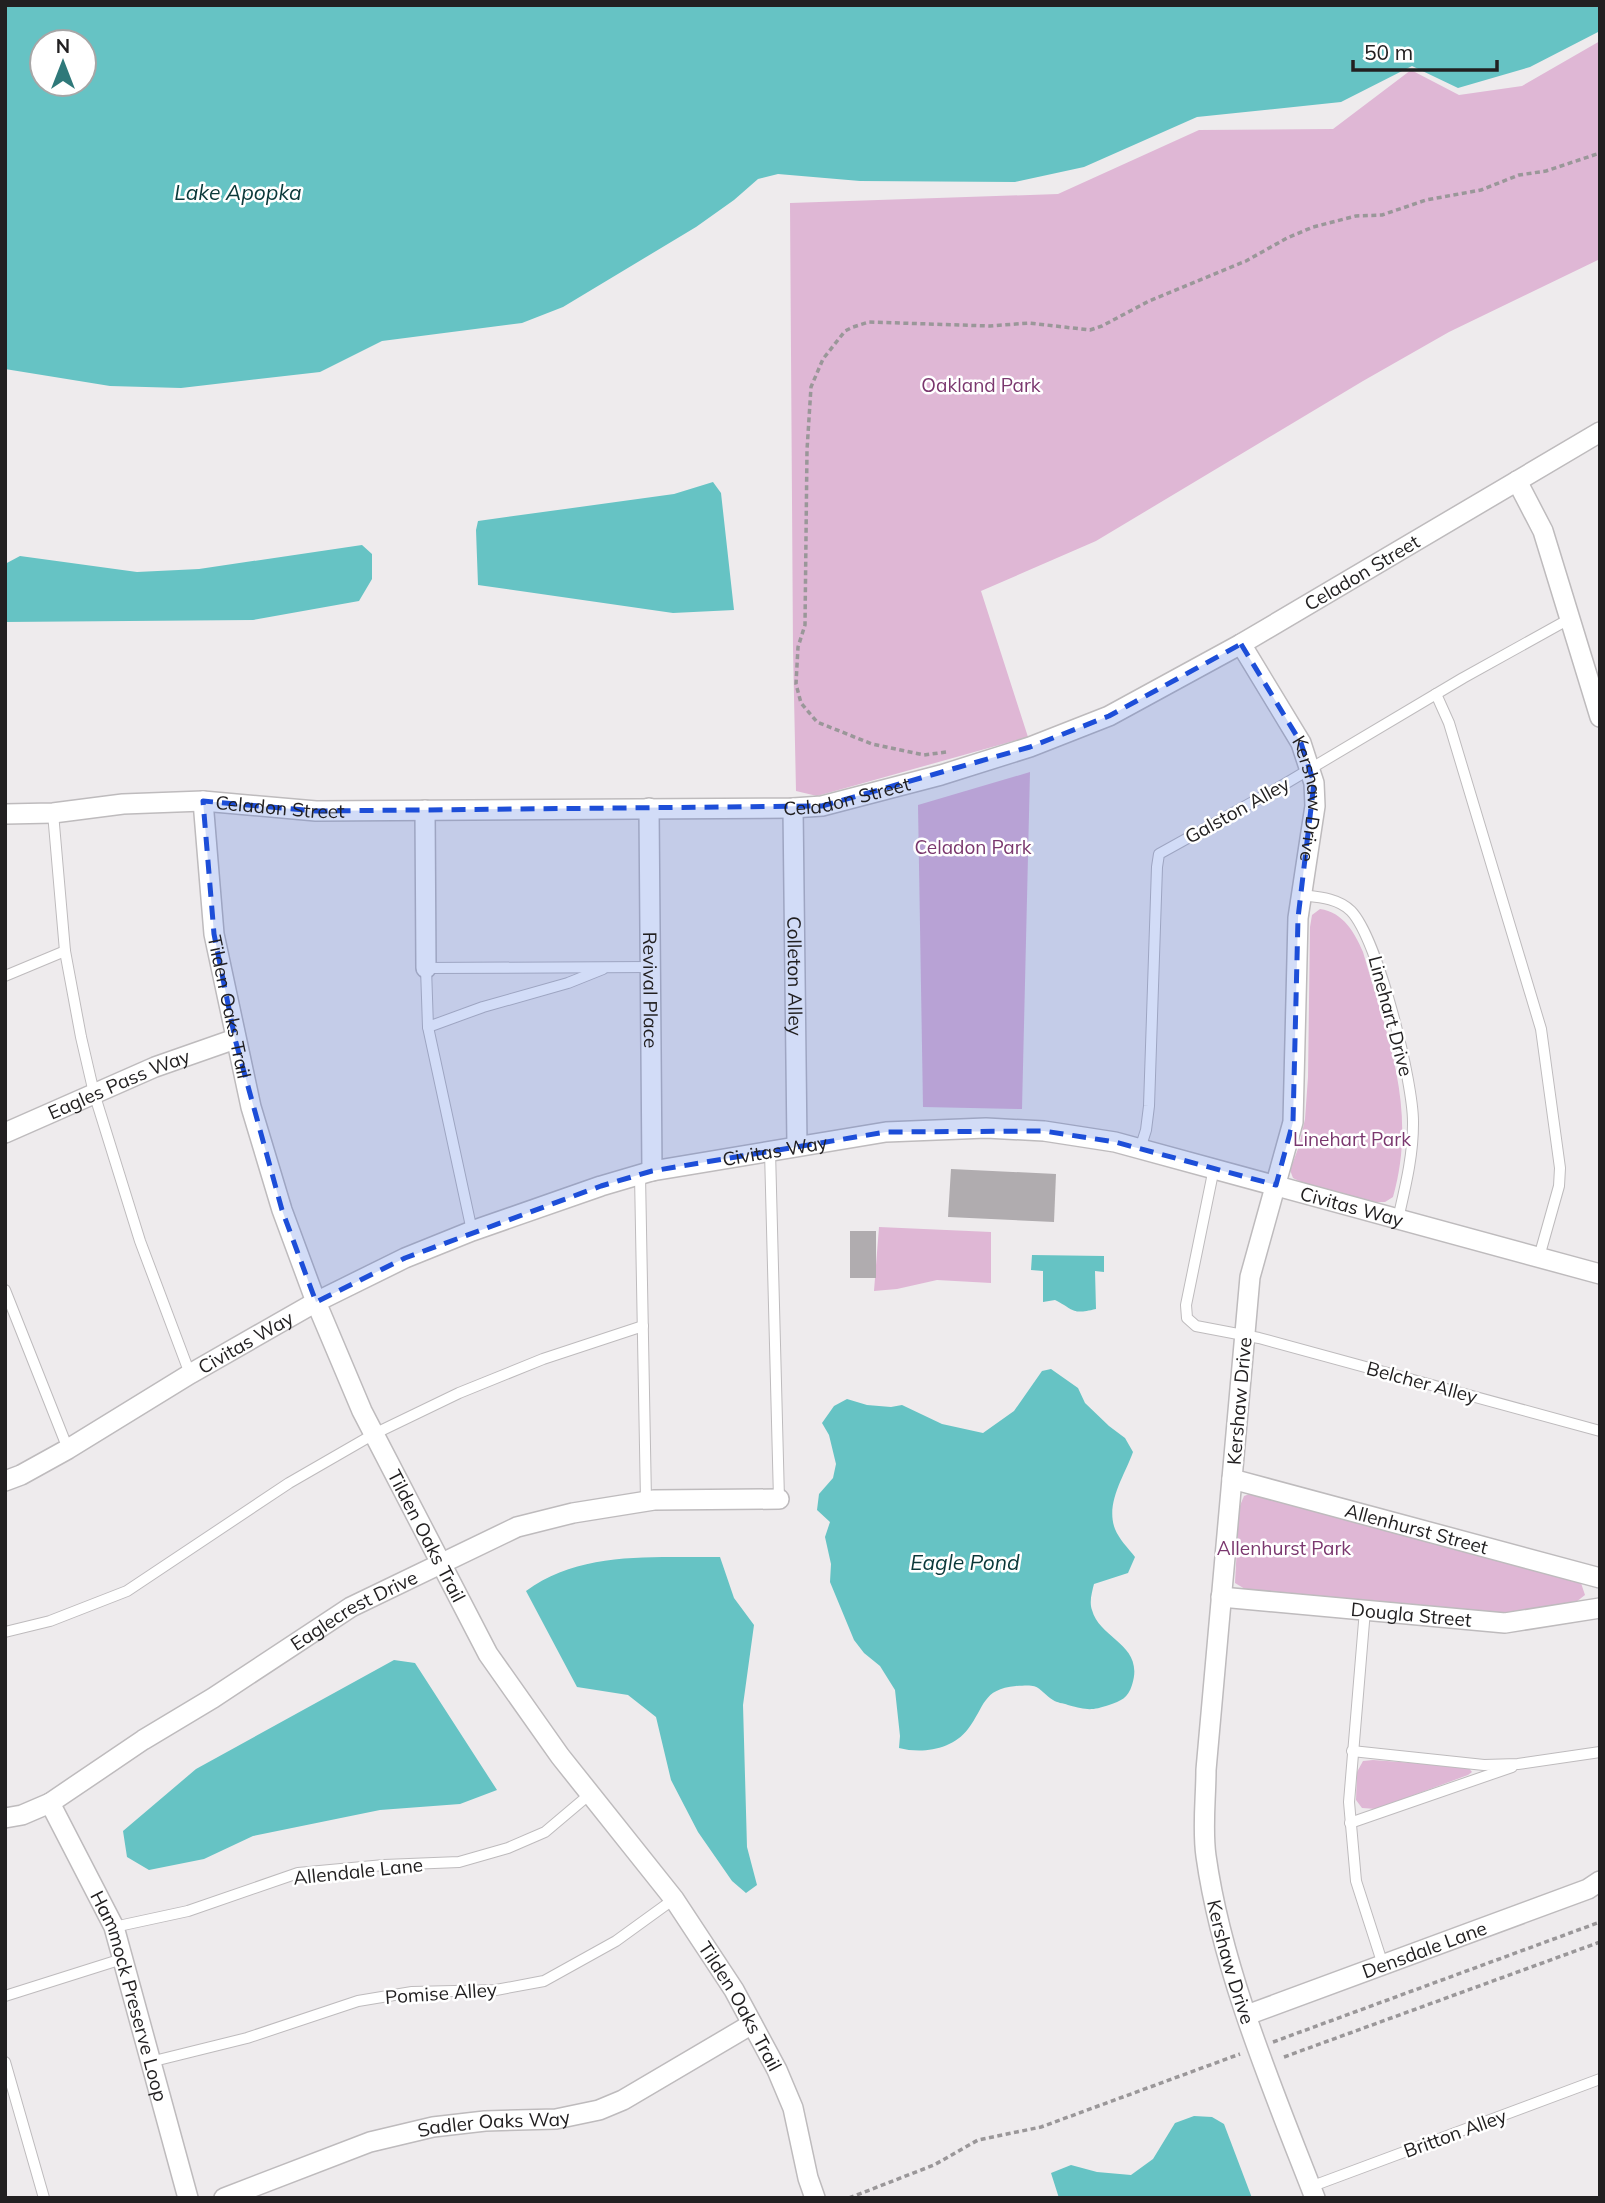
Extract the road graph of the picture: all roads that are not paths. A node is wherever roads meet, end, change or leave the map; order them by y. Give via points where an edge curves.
1 (1600, 432) edge
2 (1517, 481) junction
3 (1571, 618) junction
4 (1241, 644) junction
5 (1436, 694) junction
6 (1600, 717) edge
7 (1310, 769) junction
8 (203, 801) junction
9 (649, 808) junction
10 (793, 808) junction
11 (425, 810) junction
12 (53, 813) junction
13 (5, 814) edge
14 (1301, 895) junction
15 (65, 951) junction
16 (606, 967) junction
17 (650, 967) junction
18 (426, 968) junction
19 (5, 976) edge
20 (428, 1027) junction
21 (235, 1039) junction
22 (94, 1093) junction
23 (5, 1133) edge
24 (797, 1145) junction
25 (1140, 1149) junction
26 (771, 1150) junction
27 (1214, 1168) junction
28 (646, 1173) junction
29 (1276, 1185) junction
30 (1398, 1219) junction
31 (472, 1231) junction
32 (1539, 1257) junction
33 (1600, 1274) edge
34 (5, 1290) edge
35 (316, 1302) junction
36 (643, 1326) junction
37 (1245, 1335) junction
38 (190, 1374) junction
39 (1600, 1431) edge
40 (374, 1434) junction
41 (68, 1449) junction
42 (1232, 1479) junction
43 (5, 1481) edge
44 (779, 1500) joint
45 (646, 1501) junction
46 (440, 1565) junction
47 (1600, 1578) edge
48 (1222, 1597) junction
49 (1600, 1608) edge
50 (1365, 1610) junction
51 (5, 1632) edge
52 (1352, 1751) junction
53 (1600, 1752) edge
54 (1518, 1764) junction
55 (590, 1794) junction
56 (50, 1803) junction
57 (5, 1818) edge
58 (1350, 1823) junction
59 (1600, 1881) edge
60 (674, 1899) junction
61 (114, 1927) junction
62 (122, 1959) junction
63 (1382, 1965) junction
64 (5, 1996) edge
65 (1247, 2015) junction
66 (752, 2024) junction
67 (5, 2062) edge
68 (150, 2062) junction
69 (1600, 2079) edge
70 (1313, 2192) edge
71 (44, 2198) edge
72 (188, 2198) edge
73 (224, 2198) edge
74 (815, 2198) edge

1 - 2 street, Celadon Street
2 - 3 street via 1543,531
2 - 4 street, Celadon Street
3 - 5 lane, Galston Alley
3 - 6 street
4 - 7 street, Kershaw Drive via 1301,743
4 - 10 street, Celadon Street via 1109,716 1030,747 872,794
5 - 7 lane, Galston Alley
5 - 32 lane via 1449,723 1541,1029 1560,1168
7 - 14 street, Kershaw Drive via 1315,806
7 - 25 lane, Galston Alley via 1159,854 1149,1106
8 - 11 street, Celadon Street via 316,811
8 - 12 street, Celadon Street
8 - 21 street, Tilden Oaks Trail via 214,934
9 - 10 street, Celadon Street
9 - 11 street, Celadon Street
9 - 17 street, Revival Place
10 - 24 street, Colleton Alley
11 - 18 street
12 - 13 street, Celadon Street
12 - 15 lane
14 - 29 street, Kershaw Drive via 1293,1122
14 - 30 lane, Linehart Drive via 1329,899 1350,911 1370,940 1409,1075 1412,1151
15 - 19 lane
15 - 22 lane
16 - 17 lane
16 - 18 lane
16 - 20 lane
17 - 28 street, Revival Place
18 - 20 lane
20 - 31 lane
21 - 22 street, Eagles Pass Way
21 - 35 street, Tilden Oaks Trail via 282,1210
22 - 23 street, Eagles Pass Way
22 - 38 lane via 140,1241
24 - 25 street, Civitas Way via 886,1132 986,1128 1044,1131
24 - 26 street, Civitas Way
25 - 27 street, Civitas Way
26 - 28 street, Civitas Way
26 - 44 lane
27 - 29 street, Civitas Way
27 - 37 lane, Belcher Alley via 1185,1305 1187,1318 1196,1326
28 - 31 street, Civitas Way
28 - 36 lane
29 - 30 street, Civitas Way
29 - 37 street, Kershaw Drive via 1250,1277
30 - 32 street, Civitas Way
31 - 35 street, Civitas Way
32 - 33 street, Civitas Way
34 - 41 lane
35 - 38 street, Civitas Way
35 - 40 street, Tilden Oaks Trail
36 - 40 lane via 483,1383
36 - 45 lane
37 - 39 lane, Belcher Alley
37 - 42 street, Kershaw Drive
38 - 41 street, Civitas Way
40 - 46 street, Tilden Oaks Trail
40 - 51 lane via 289,1483 127,1591 50,1621
41 - 43 street, Civitas Way
42 - 47 street, Allenhurst Street
42 - 48 street, Kershaw Drive
44 - 45 street, Eaglecrest Drive
45 - 46 street, Eaglecrest Drive via 517,1527
46 - 55 street, Tilden Oaks Trail via 488,1654
46 - 56 street, Eaglecrest Drive via 351,1607
48 - 50 street, Dougla Street
48 - 65 street, Kershaw Drive via 1206,1770 1206,1852 1217,1916
49 - 50 street, Dougla Street via 1505,1622
50 - 52 lane
52 - 54 lane via 1483,1765
52 - 58 lane
53 - 54 lane
54 - 58 lane
55 - 60 street, Tilden Oaks Trail
55 - 61 lane, Allendale Lane via 545,1832 459,1863 299,1873 188,1911
56 - 57 street, Eaglecrest Drive
56 - 61 street, Hammock Preserve Loop
58 - 63 lane via 1356,1881
59 - 63 street, Densdale Lane
60 - 66 street, Tilden Oaks Trail
60 - 68 lane, Pomise Alley via 616,1941 544,1981 496,1990 412,1992 358,2001 247,2038
61 - 62 street, Hammock Preserve Loop
62 - 64 lane
62 - 68 street, Hammock Preserve Loop
63 - 65 street, Densdale Lane
65 - 70 street, Kershaw Drive
66 - 73 street, Sadler Oaks Way via 599,2110 556,2119 485,2121 421,2130 370,2142
66 - 74 street, Tilden Oaks Trail via 793,2108
67 - 71 lane
68 - 72 street, Hammock Preserve Loop
69 - 70 lane, Britton Alley

